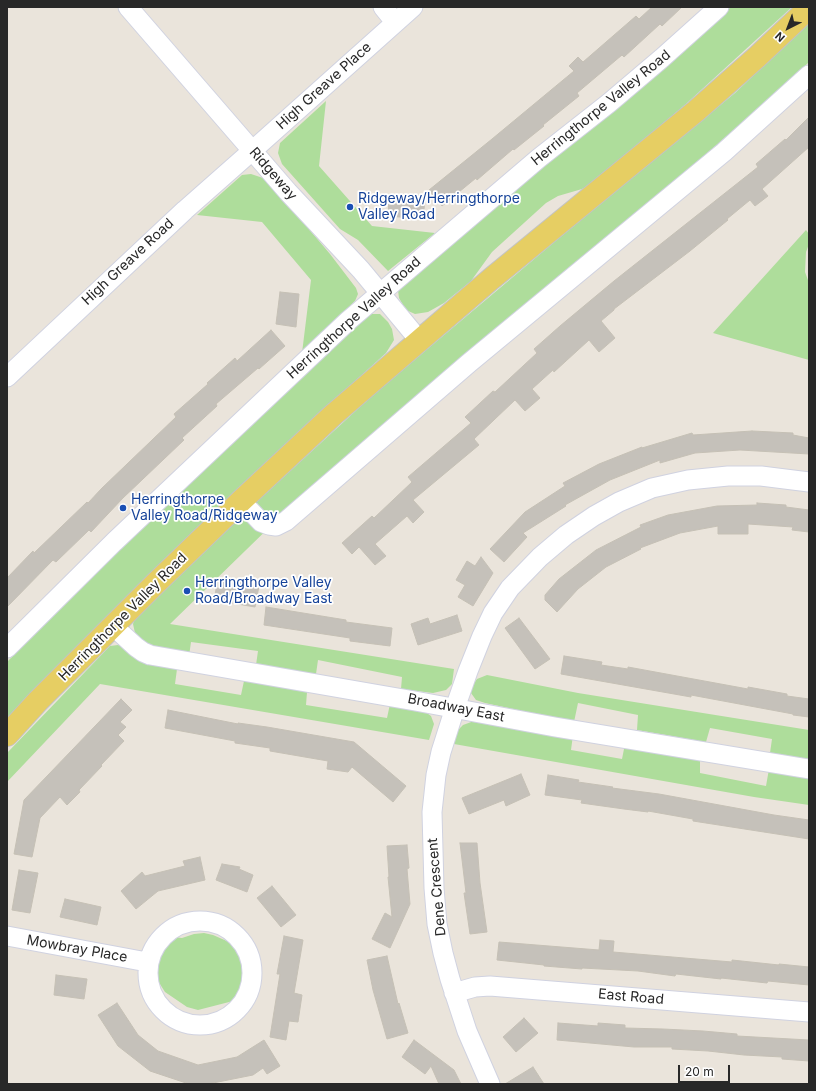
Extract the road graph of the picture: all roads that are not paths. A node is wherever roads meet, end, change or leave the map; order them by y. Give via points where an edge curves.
1 (128, 7) edge
2 (383, 7) edge
3 (413, 7) edge
4 (719, 7) edge
5 (809, 8) edge
6 (395, 22) junction
7 (809, 75) edge
8 (253, 150) junction
9 (380, 293) junction
10 (419, 340) junction
11 (7, 378) edge
12 (809, 482) edge
13 (241, 501) junction
14 (113, 626) junction
15 (7, 648) edge
16 (455, 708) junction
17 (7, 735) edge
18 (809, 769) edge
19 (7, 936) edge
20 (147, 962) junction
21 (454, 992) junction
22 (809, 1012) edge
23 (490, 1084) edge

1 - 8 street, Ridgeway
2 - 6 street
3 - 6 street, High Greave Place
4 - 9 street, Herringthorpe Valley Road via 662,58
5 - 10 main road, Herringthorpe Valley Road via 696,111
6 - 8 street, High Greave Place
7 - 13 street via 724,152 469,363 286,521 276,526 261,522
8 - 9 street, Ridgeway
8 - 11 street, High Greave Road via 185,210
9 - 10 street, Ridgeway
9 - 15 street, Herringthorpe Valley Road via 303,362
10 - 13 main road, Herringthorpe Valley Road via 333,415
12 - 16 street, Dene Crescent via 761,476 688,480 652,488 594,516 540,557 510,588 493,613 482,636
13 - 14 main road, Herringthorpe Valley Road
14 - 16 street, Broadway East via 136,647 150,655
14 - 17 main road, Herringthorpe Valley Road
16 - 18 street, Broadway East
16 - 21 street, Dene Crescent via 437,768 432,812 437,924
19 - 20 street, Mowbray Place
20 - 20 street, Mowbray Place via 162,937 174,927 202,920 217,923 241,940 248,952 252,981 248,994 230,1015 218,1022 205,1025 191,1024 178,1020 157,1002 151,990
21 - 22 street, East Road via 490,986
21 - 23 street, Dene Crescent via 467,1031

